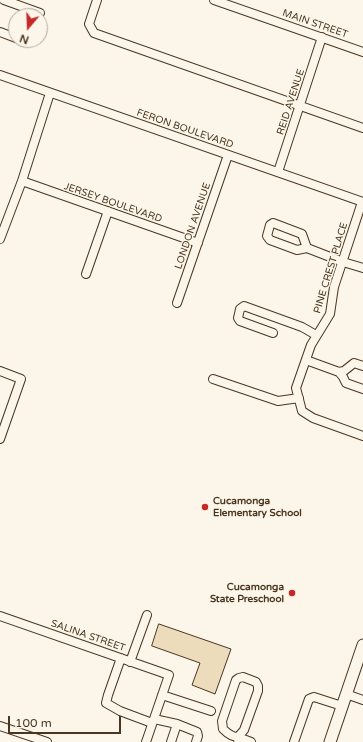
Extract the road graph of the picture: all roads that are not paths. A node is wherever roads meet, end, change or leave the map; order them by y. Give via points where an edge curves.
1 (4, 0) edge
2 (97, 0) edge
3 (214, 0) edge
4 (26, 8) edge
5 (322, 38) junction
6 (363, 52) edge
7 (0, 75) edge
8 (50, 92) junction
9 (300, 106) junction
10 (363, 128) edge
11 (228, 155) junction
12 (278, 172) junction
13 (22, 181) junction
14 (363, 202) edge
15 (108, 211) junction
16 (0, 239) edge
17 (198, 243) junction
18 (307, 248) junction
19 (343, 262) junction
20 (363, 268) edge
21 (86, 274) dead end
22 (177, 303) dead end
23 (273, 333) dead end
24 (316, 335) junction
25 (306, 360) junction
26 (363, 366) edge
27 (0, 372) edge
28 (339, 372) junction
29 (213, 379) dead end
30 (363, 389) edge
31 (299, 398) junction
32 (363, 436) edge
33 (0, 440) edge
34 (146, 615) dead end
35 (0, 616) edge
36 (363, 645) edge
37 (120, 658) junction
38 (130, 662) junction
39 (346, 694) junction
40 (162, 695) junction
41 (363, 700) edge
42 (342, 706) junction
43 (211, 711) dead end
44 (153, 721) junction
45 (177, 724) junction
46 (0, 726) edge
47 (238, 740) edge
48 (47, 742) edge
49 (146, 742) edge
50 (171, 742) edge
51 (196, 742) edge
52 (251, 742) edge
53 (294, 742) edge
54 (330, 742) edge

1 - 4 street
2 - 9 street via 89,24 94,33
3 - 5 street, MAIN STREET
5 - 6 street, MAIN STREET
5 - 9 street, REID AVENUE
7 - 8 street, FERON BOULEVARD
8 - 11 street, FERON BOULEVARD
8 - 13 street
9 - 10 street
9 - 12 street, REID AVENUE
11 - 12 street, FERON BOULEVARD
11 - 17 street, LONDON AVENUE
12 - 14 street, FERON BOULEVARD
13 - 15 street, JERSEY BOULEVARD
13 - 16 street
14 - 19 street, PINE CREST PLACE
15 - 17 street, JERSEY BOULEVARD
15 - 21 street
17 - 22 street, LONDON AVENUE
18 - 18 street via 297,250 270,240 267,236 270,225 273,223 302,234
18 - 19 street
19 - 20 street
19 - 24 street, PINE CREST PLACE via 334,287 330,314
23 - 24 street via 240,321 240,309 244,306 302,327
24 - 25 street, PINE CREST PLACE
25 - 28 street
25 - 31 street, PINE CREST PLACE via 296,388
26 - 28 street via 354,363
27 - 33 street via 21,379
28 - 30 street via 346,383
29 - 31 street via 278,401
31 - 32 street, PINE CREST PLACE via 302,411 313,418
34 - 38 street
35 - 37 street, SALINA STREET
36 - 39 main road
37 - 38 street, SALINA STREET
37 - 44 street via 106,703 120,711
38 - 40 street, SALINA STREET via 169,675
39 - 41 street
39 - 42 main road
40 - 43 street
40 - 44 street
42 - 53 street via 314,697 309,699
42 - 54 main road
44 - 45 street
44 - 49 street
45 - 50 street
45 - 51 street via 197,732
46 - 48 street
47 - 47 street via 258,691 256,682 243,678 236,680 222,721 223,729
47 - 52 street

